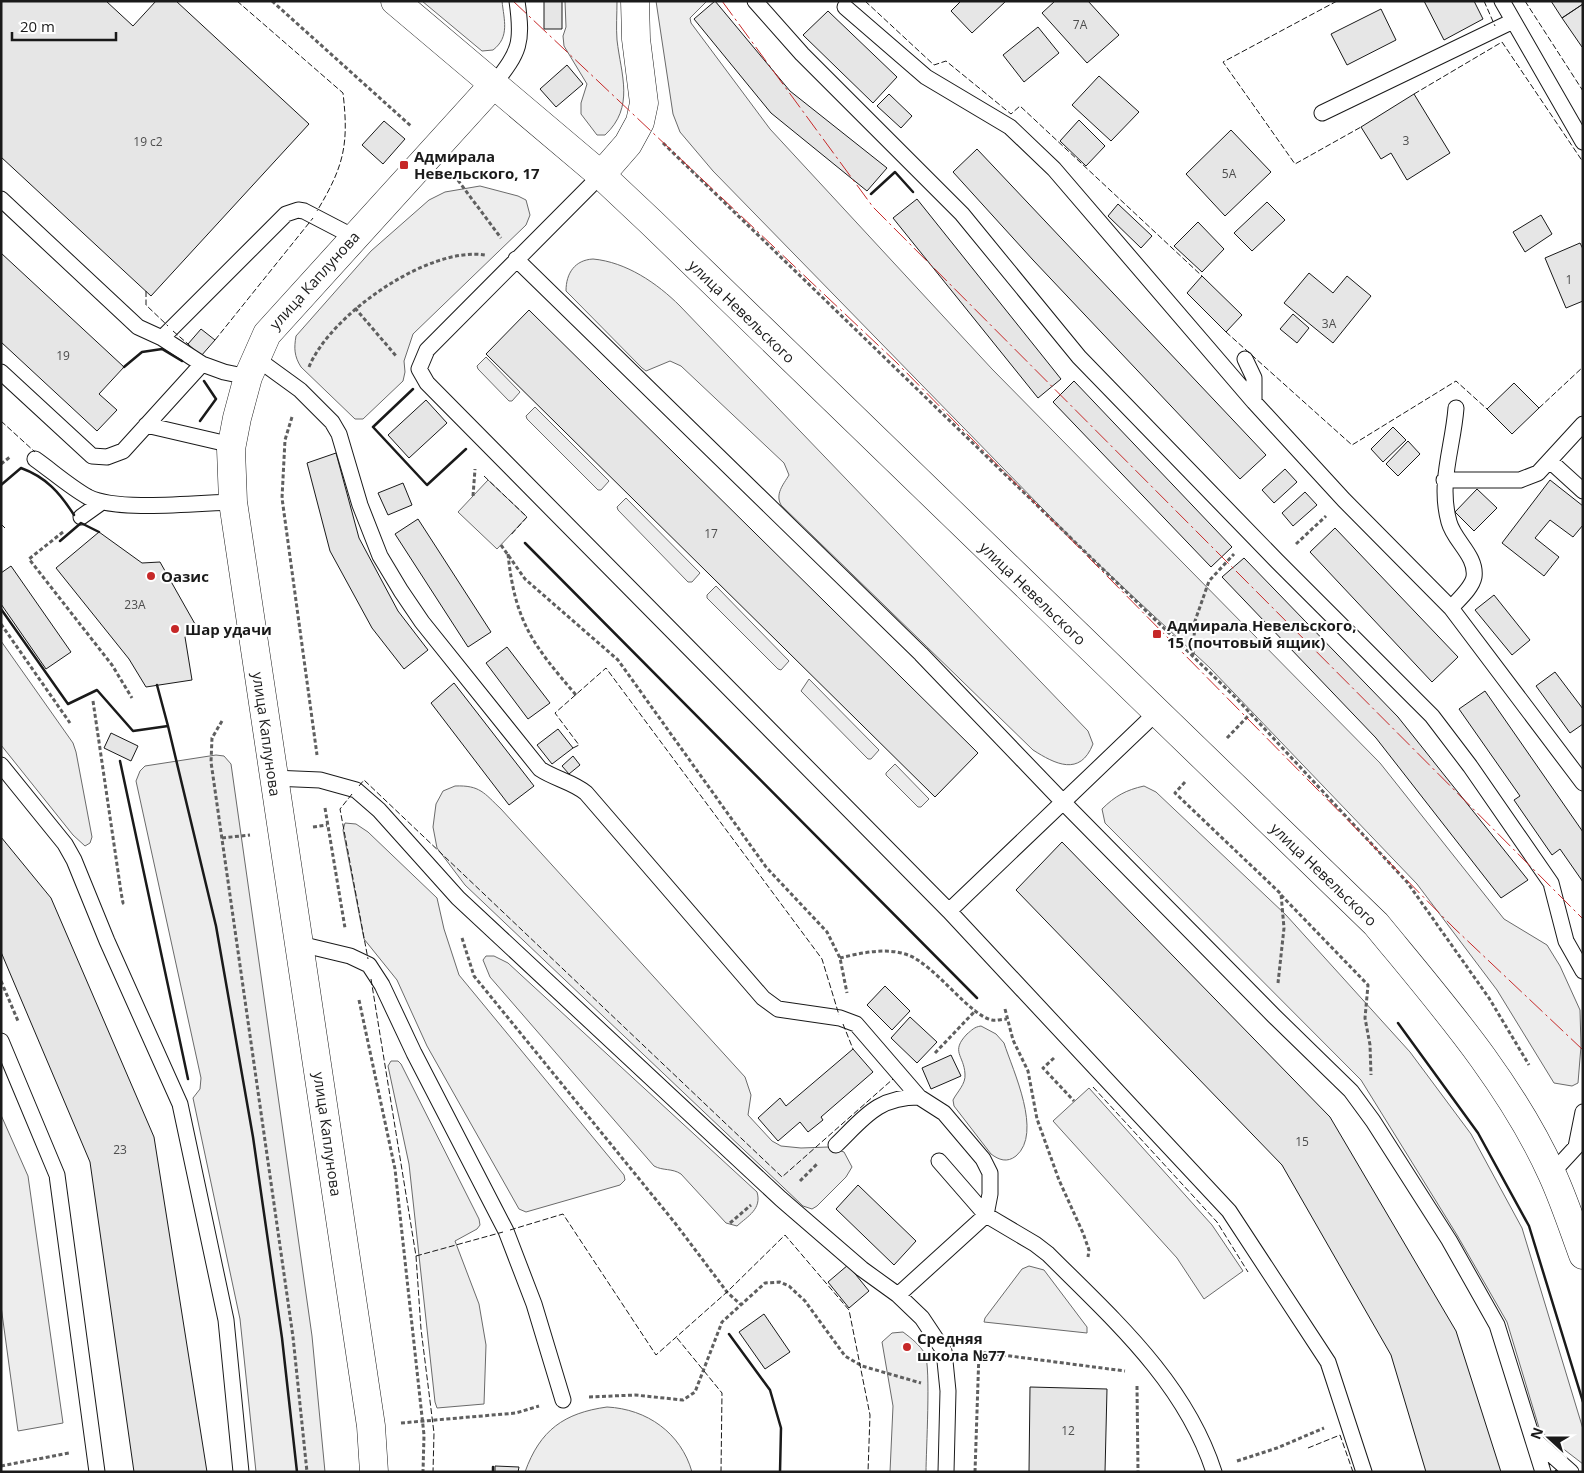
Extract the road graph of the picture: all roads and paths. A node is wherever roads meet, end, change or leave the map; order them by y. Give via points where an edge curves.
1 (272, 1) edge
2 (395, 1) edge
3 (517, 1) edge
4 (635, 1) edge
5 (755, 1) edge
6 (1502, 1) edge
7 (845, 6) dead end
8 (1513, 21) junction
9 (494, 84) junction
10 (1322, 114) dead end
11 (640, 122) junction
12 (1583, 142) edge
13 (435, 148) junction
14 (601, 175) junction
15 (1, 199) edge
16 (354, 237) junction
17 (516, 259) junction
18 (355, 308) junction
19 (162, 338) junction
20 (1246, 359) dead end
21 (202, 364) junction
22 (252, 367) junction
23 (419, 369) junction
24 (1, 372) edge
25 (300, 390) junction
26 (1254, 402) junction
27 (1456, 408) dead end
28 (1583, 424) edge
29 (146, 425) junction
30 (232, 445) junction
31 (35, 459) dead end
32 (1550, 460) junction
33 (1444, 480) junction
34 (1583, 491) edge
35 (1344, 500) junction
36 (102, 502) junction
37 (233, 502) junction
38 (80, 517) joint
39 (1252, 535) junction
40 (501, 545) dead end
41 (508, 554) junction
42 (1277, 561) junction
43 (1451, 608) junction
44 (1, 624) edge
45 (1193, 656) junction
46 (576, 695) dead end
47 (132, 698) dead end
48 (93, 701) dead end
49 (1156, 713) junction
50 (222, 721) dead end
51 (70, 723) dead end
52 (1, 765) edge
53 (274, 778) junction
54 (320, 780) junction
55 (1583, 783) edge
56 (1175, 793) dead end
57 (1063, 802) junction
58 (1281, 894) junction
59 (458, 898) junction
60 (123, 903) dead end
61 (949, 911) junction
62 (300, 944) junction
63 (350, 956) junction
64 (840, 958) junction
65 (995, 962) junction
66 (1583, 971) edge
67 (976, 1010) junction
68 (1274, 1016) junction
69 (1007, 1019) junction
70 (850, 1021) junction
71 (1, 1040) edge
72 (935, 1053) dead end
73 (1044, 1068) dead end
74 (1534, 1072) dead end
75 (919, 1097) junction
76 (1074, 1101) dead end
77 (1583, 1112) edge
78 (1374, 1121) junction
79 (836, 1145) joint
80 (1580, 1145) edge
81 (939, 1161) dead end
82 (1552, 1173) junction
83 (781, 1199) junction
84 (986, 1214) junction
85 (1583, 1255) edge
86 (1083, 1290) junction
87 (898, 1295) junction
88 (740, 1304) junction
89 (1132, 1377) dead end
90 (1137, 1382) dead end
91 (948, 1391) junction
92 (564, 1400) junction
93 (427, 1421) dead end
94 (1535, 1440) junction
95 (94, 1448) junction
96 (1277, 1448) dead end
97 (1, 1466) edge
98 (1213, 1470) edge
99 (97, 1472) edge
100 (241, 1472) edge
101 (307, 1472) edge
102 (374, 1472) edge
103 (422, 1472) edge
104 (946, 1472) edge
105 (975, 1472) edge
106 (1138, 1472) edge
107 (1364, 1472) edge
108 (1543, 1472) edge
109 (1571, 1472) edge

1 - 13 path
2 - 9 main road, улица Невельского
3 - 9 lane via 521,31 519,44 514,57
4 - 11 main road via 644,104
5 - 39 lane via 802,54 962,214 1079,358
6 - 8 lane
7 - 26 lane via 926,77 1010,127 1054,169
8 - 10 lane
8 - 12 lane
9 - 13 main road, улица Каплунова
9 - 14 main road, улица Невельского
11 - 14 main road via 628,144
11 - 45 path via 706,182
13 - 16 main road, улица Каплунова
13 - 17 path
14 - 17 lane
14 - 49 main road, улица Невельского
15 - 19 lane via 138,326
16 - 19 lane via 304,211 286,214
16 - 22 main road, улица Каплунова via 267,334
17 - 18 path via 480,254 442,258 414,270
17 - 23 lane via 427,350
17 - 57 lane via 921,654
18 - 23 path via 399,359
18 - 25 path via 313,357
19 - 21 lane
20 - 26 lane via 1254,378
21 - 22 lane via 224,372
21 - 29 lane
22 - 25 lane
22 - 30 main road, улица Каплунова
23 - 61 lane via 427,383
24 - 29 lane via 92,456 108,456 123,451
25 - 54 path via 285,440 282,498
25 - 70 lane via 318,406 340,434 360,505 380,556 401,591 422,622 540,769 586,793 763,998 778,1009
26 - 35 lane
27 - 33 lane via 1455,430
28 - 32 lane
29 - 30 lane
30 - 37 main road, улица Каплунова
31 - 36 lane via 88,497
32 - 33 lane via 1538,473 1520,480
32 - 34 lane
33 - 43 lane via 1449,523 1474,566 1474,579
35 - 42 path
35 - 43 lane
36 - 37 lane via 132,505
36 - 38 lane
37 - 53 main road, улица Каплунова
38 - 47 path via 29,558 112,665
39 - 42 lane
39 - 45 path via 1209,581 1195,621
40 - 41 path
41 - 46 path via 510,576 523,624 542,654
41 - 64 path via 525,579 618,660 766,867 827,932
42 - 66 lane via 1432,716 1470,766 1551,883 1566,941
43 - 55 lane
44 - 51 path
45 - 74 path via 1241,703 1407,882 1489,998
48 - 60 path
49 - 57 lane
49 - 82 main road, улица Невельского via 1376,924 1471,1043 1515,1106
50 - 101 path via 212,738 211,762 293,1337
52 - 100 lane via 65,844 74,860 180,1104 226,1320
53 - 54 lane
53 - 62 main road, улица Каплунова
54 - 59 lane via 356,790 379,810
54 - 63 path
56 - 58 path
57 - 61 lane
57 - 68 lane
58 - 68 path via 1284,928
58 - 78 path via 1368,985 1365,1018 1370,1045
59 - 83 lane
59 - 88 path via 454,911 474,976 675,1223 727,1292
61 - 65 lane
62 - 63 lane
62 - 102 main road, улица Каплунова via 371,1426
63 - 92 lane via 369,966 382,985 506,1231 534,1304
63 - 103 path via 395,1169 424,1435
64 - 67 path via 862,953 907,954 921,962
64 - 70 path
65 - 69 path
65 - 107 lane via 1228,1211 1328,1362
67 - 69 path via 992,1020
67 - 72 path
68 - 78 lane via 1352,1092
69 - 86 path via 1028,1072 1040,1128 1089,1250
70 - 75 lane via 887,1058
71 - 95 lane via 57,1174
73 - 76 path
75 - 79 lane via 901,1097 885,1102
75 - 84 lane via 944,1113 983,1159 990,1173
77 - 80 lane
78 - 94 lane via 1498,1325
79 - 83 path
80 - 82 lane
81 - 84 lane
82 - 85 main road, улица Невельского
83 - 87 lane via 862,1269
84 - 86 lane via 1035,1244
84 - 87 lane
86 - 98 lane via 1152,1361 1180,1398
87 - 91 lane via 922,1318 944,1351
88 - 91 path via 765,1284 780,1282 805,1302 834,1345 854,1362
88 - 92 path via 722,1322 695,1392 683,1400 635,1394
89 - 105 path via 1126,1371 1110,1368 979,1352
90 - 106 path
91 - 104 lane
92 - 93 path via 516,1414
94 - 108 lane
94 - 109 lane
95 - 97 path
95 - 99 lane
96 - 98 path

